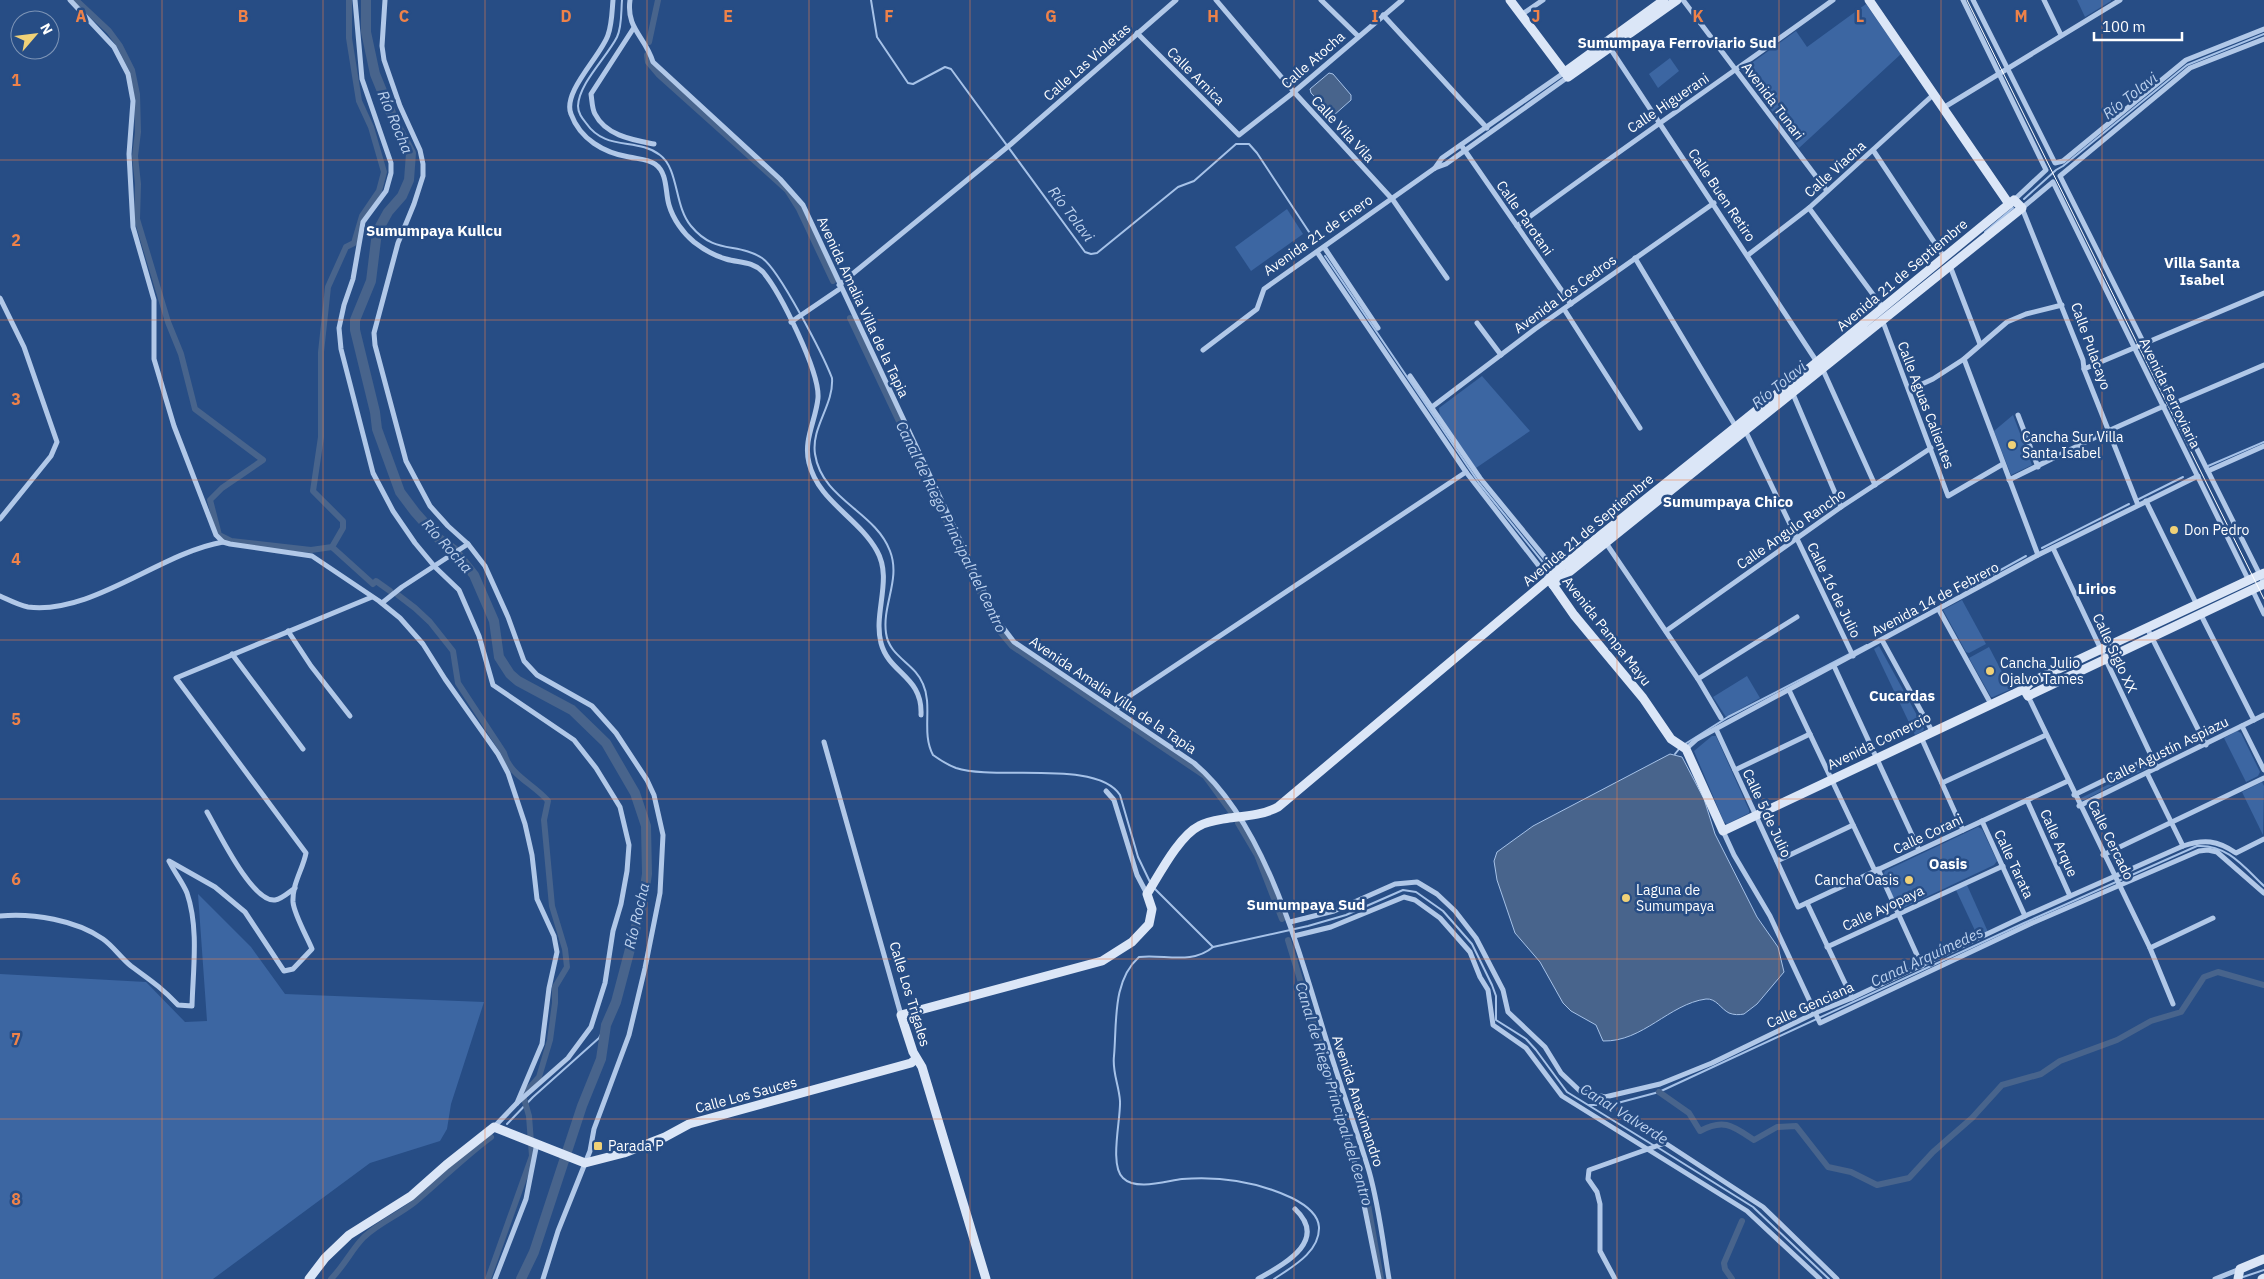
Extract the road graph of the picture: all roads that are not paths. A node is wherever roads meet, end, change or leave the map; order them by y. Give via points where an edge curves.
1 (70, 0) edge
2 (355, 0) edge
3 (385, 0) edge
4 (613, 0) edge
5 (630, 0) edge
6 (1176, 0) edge
7 (1216, 0) edge
8 (1321, 0) edge
9 (1402, 0) edge
10 (1510, 0) edge
11 (1543, 0) edge
12 (1664, 0) edge
13 (1677, 0) edge
14 (1684, 0) edge
15 (1833, 0) edge
16 (1869, 0) edge
17 (1963, 0) edge
18 (1973, 0) edge
19 (2044, 0) edge
20 (2120, 0) edge
21 (1383, 15) junction
22 (1521, 15) junction
23 (633, 29) junction
24 (2264, 29) edge
25 (1137, 33) junction
26 (2061, 35) junction
27 (1358, 36) junction
28 (2264, 39) edge
29 (1608, 44) junction
30 (2008, 68) junction
31 (1736, 70) junction
32 (1566, 74) junction
33 (1999, 74) junction
34 (1294, 92) junction
35 (1933, 95) junction
36 (1942, 108) junction
37 (1659, 122) junction
38 (1486, 127) junction
39 (1491, 132) junction
40 (1239, 135) joint
41 (654, 144) dead end
42 (1460, 145) junction
43 (1873, 150) junction
44 (1464, 151) junction
45 (1435, 168) junction
46 (2053, 182) joint
47 (1827, 191) junction
48 (1393, 200) junction
49 (2012, 202) junction
50 (1714, 203) junction
51 (1809, 208) junction
52 (2022, 208) junction
53 (1517, 226) junction
54 (1324, 247) junction
55 (1317, 252) junction
56 (1748, 255) junction
57 (1635, 258) junction
58 (1944, 258) junction
59 (1950, 266) junction
60 (1446, 278) dead end
61 (840, 287) junction
62 (2264, 293) edge
63 (0, 298) edge
64 (1571, 304) junction
65 (2062, 305) junction
66 (1883, 308) junction
67 (1564, 309) junction
68 (793, 320) junction
69 (1883, 322) junction
70 (1477, 323) dead end
71 (1378, 328) dead end
72 (2144, 343) junction
73 (1980, 344) junction
74 (2135, 347) junction
75 (1203, 350) dead end
76 (1501, 355) junction
77 (1964, 359) junction
78 (1818, 362) junction
79 (2264, 365) edge
80 (1823, 370) junction
81 (2084, 370) junction
82 (1410, 376) dead end
83 (1909, 390) junction
84 (1793, 394) junction
85 (2174, 403) junction
86 (2164, 406) junction
87 (1432, 407) junction
88 (2018, 415) dead end
89 (1736, 427) junction
90 (1640, 428) dead end
91 (2108, 431) junction
92 (1746, 432) junction
93 (2264, 446) edge
94 (1930, 448) junction
95 (2003, 464) junction
96 (2038, 467) junction
97 (1466, 472) junction
98 (2208, 472) junction
99 (2198, 476) junction
100 (2009, 480) junction
101 (1875, 485) junction
102 (2146, 501) junction
103 (2138, 505) junction
104 (1841, 507) junction
105 (0, 519) edge
106 (1796, 538) junction
107 (223, 542) junction
108 (1606, 543) junction
109 (466, 545) junction
110 (2053, 548) junction
111 (2038, 555) junction
112 (437, 565) junction
113 (1556, 571) junction
114 (2263, 579) edge
115 (1551, 582) junction
116 (2251, 585) junction
117 (0, 596) edge
118 (372, 597) junction
119 (382, 603) junction
120 (2196, 605) junction
121 (1939, 610) junction
122 (2200, 614) junction
123 (2264, 614) edge
124 (1797, 616) dead end
125 (2147, 628) junction
126 (1666, 630) junction
127 (288, 631) junction
128 (2152, 638) junction
129 (1882, 640) junction
130 (2102, 649) junction
131 (1852, 653) junction
132 (232, 654) junction
133 (2105, 660) junction
134 (1834, 666) junction
135 (1698, 679) junction
136 (1789, 690) junction
137 (2026, 692) junction
138 (1991, 704) junction
139 (1116, 710) junction
140 (921, 714) dead end
141 (2264, 715) edge
142 (350, 716) dead end
143 (1721, 718) dead end
144 (2254, 720) junction
145 (2242, 726) junction
146 (1716, 729) junction
147 (1932, 731) junction
148 (1810, 734) junction
149 (2046, 735) junction
150 (1921, 736) junction
151 (824, 742) dead end
152 (2206, 745) junction
153 (303, 749) dead end
154 (1686, 749) junction
155 (2152, 757) junction
156 (1877, 758) junction
157 (2157, 768) junction
158 (1735, 770) junction
159 (2264, 770) edge
160 (2147, 773) junction
161 (2264, 778) edge
162 (1831, 780) junction
163 (2068, 781) junction
164 (1942, 783) junction
165 (1106, 791) dead end
166 (2074, 795) junction
167 (2027, 800) junction
168 (2079, 806) junction
169 (207, 812) dead end
170 (1756, 816) junction
171 (1239, 817) junction
172 (1982, 821) junction
173 (2172, 823) junction
174 (1853, 825) junction
175 (1963, 830) junction
176 (1723, 831) junction
177 (2264, 839) edge
178 (2183, 846) junction
179 (1919, 850) junction
180 (2103, 855) junction
181 (1777, 861) junction
182 (2003, 866) junction
183 (1876, 870) junction
184 (2116, 881) junction
185 (295, 888) junction
186 (1150, 889) junction
187 (2264, 893) edge
188 (2070, 896) junction
189 (1807, 903) junction
190 (1798, 907) joint
191 (1898, 914) junction
192 (0, 916) edge
193 (2025, 916) junction
194 (2213, 918) dead end
195 (1290, 923) junction
196 (1294, 934) junction
197 (1827, 947) junction
198 (2150, 948) junction
199 (1922, 966) junction
200 (1852, 998) junction
201 (2174, 1004) dead end
202 (901, 1015) junction
203 (1818, 1017) junction
204 (1321, 1052) dead end
205 (916, 1059) junction
206 (517, 1103) junction
207 (494, 1127) junction
208 (540, 1144) junction
209 (1647, 1149) junction
210 (583, 1162) junction
211 (1295, 1208) dead end
212 (2264, 1259) edge
213 (2239, 1274) edge
214 (310, 1279) edge
215 (495, 1279) edge
216 (543, 1279) edge
217 (986, 1279) edge
218 (1258, 1279) edge
219 (1378, 1279) edge
220 (1389, 1279) edge
221 (1615, 1279) edge
222 (1820, 1279) edge
223 (1837, 1279) edge
224 (2215, 1279) edge

1 - 107 street via 114,46 128,74 133,102 129,154 132,227 154,300 154,359 174,426 216,535
2 - 112 street via 362,79 391,163 391,173 386,191 364,222 353,279 340,318 341,350 373,473 393,511
3 - 109 street via 384,60 423,164 414,204 398,243 376,322 375,345 410,470 430,506
4 - 68 street via 607,38 574,90 570,113 583,134 600,148 647,161 659,168 667,187 670,207 687,235 717,256 748,262 764,273
5 - 23 street, Avenida Amalia Villa de la Tapia via 628,13
6 - 25 street, Calle Las Violetas
7 - 34 street, Calle Vila Vila
8 - 27 street
9 - 21 street, Calle Atocha
10 - 22 street
11 - 22 street
12 - 29 street, Avenida 21 de Enero
13 - 29 street, Avenida 21 de Enero
14 - 31 street, Avenida Tunari
15 - 31 street, Calle Higuerani
16 - 35 street, Calle Pulacayo
17 - 33 street
18 - 30 street
19 - 26 street
20 - 26 street
21 - 27 street, Calle Atocha
21 - 38 street
22 - 32 street
23 - 41 street via 592,94 595,114 607,128 628,139
23 - 61 street, Avenida Amalia Villa de la Tapia via 641,36 653,62 803,205
24 - 30 street via 2186,60 2063,161 2055,163
25 - 40 street, Calle Arnica
25 - 61 street, Calle Las Violetas
26 - 30 street
27 - 34 street, Calle Atocha
28 - 72 street, Avenida Ferroviaria via 2190,68 2060,176
29 - 32 street, Avenida 21 de Enero
29 - 37 street, Calle Buen Retiro
30 - 33 street
31 - 37 street, Calle Higuerani
31 - 47 street, Avenida Tunari
32 - 38 street, Avenida 21 de Enero
32 - 39 street, Avenida 21 de Enero
33 - 36 street
33 - 49 street, Avenida 21 de Septiembre via 2046,170
34 - 40 street, Calle Atocha
34 - 48 street, Calle Vila Vila
35 - 36 street, Calle Pulacayo
35 - 43 street, Calle Viacha
36 - 49 street, Calle Pulacayo
37 - 50 street, Calle Buen Retiro
37 - 53 street, Calle Higuerani
38 - 39 street
38 - 42 street, Avenida 21 de Enero
39 - 44 street, Avenida 21 de Enero
42 - 44 street, Calle Parotani
42 - 45 street, Avenida 21 de Enero via 1442,158
43 - 47 street, Calle Viacha
43 - 58 street
44 - 45 street, Avenida 21 de Enero
44 - 53 street, Calle Parotani
45 - 48 street, Avenida 21 de Enero
46 - 52 street, Avenida 21 de Septiembre
46 - 74 street, Avenida Ferroviaria
47 - 51 street, Calle Viacha
48 - 54 street, Avenida 21 de Enero
48 - 60 street, Calle Vila Vila
49 - 52 street, Calle Pulacayo
49 - 58 street, Avenida 21 de Septiembre
50 - 56 street, Calle Buen Retiro
50 - 57 street, Avenida Los Cedros
51 - 56 street, Calle Viacha
51 - 66 street
52 - 59 street, Avenida 21 de Septiembre
52 - 65 street, Calle Pulacayo
53 - 64 street, Calle Parotani
54 - 55 street, Avenida 21 de Enero
54 - 71 street
55 - 75 street, Avenida 21 de Enero via 1264,290 1257,309
55 - 97 street, Avenida Pampa Mayu
56 - 78 street, Calle Buen Retiro
57 - 64 street, Avenida Los Cedros
57 - 89 street
58 - 66 street, Avenida 21 de Septiembre
59 - 69 street, Avenida 21 de Septiembre
59 - 73 street
61 - 68 street, Calle Las Violetas
61 - 139 street, Avenida Amalia Villa de la Tapia via 998,621 1014,642
62 - 72 street
63 - 105 street via 24,347 57,442 51,456
64 - 67 street, Avenida Los Cedros
65 - 73 street via 2007,322
65 - 81 street, Calle Pulacayo via 2084,360
66 - 78 street, Avenida 21 de Septiembre
67 - 76 street, Avenida Los Cedros
67 - 90 street
68 - 140 street via 818,389 808,437 809,466 822,490 878,551 883,575 879,616 882,646 918,692
69 - 80 street, Avenida 21 de Septiembre
69 - 83 street, Calle Aguas Calientes
70 - 76 street
72 - 74 street
72 - 85 street, Avenida Ferroviaria
73 - 77 street
74 - 81 street
74 - 86 street, Avenida Ferroviaria
76 - 87 street, Avenida Los Cedros
77 - 83 street
77 - 95 street
78 - 89 street, Avenida 21 de Septiembre
79 - 85 street
80 - 84 street, Avenida 21 de Septiembre
80 - 101 street
81 - 91 street, Calle Pulacayo
82 - 87 street, Avenida Pampa Mayu
83 - 94 street, Calle Aguas Calientes
84 - 92 street, Avenida 21 de Septiembre
84 - 104 street
85 - 98 street, Avenida Ferroviaria
86 - 91 street
86 - 99 street, Avenida Ferroviaria
87 - 113 street, Avenida Pampa Mayu via 1480,478
88 - 96 street
89 - 113 street, Avenida 21 de Septiembre
91 - 96 street
91 - 103 street, Calle Pulacayo
92 - 106 street, Calle 16 de Julio
92 - 108 street, Avenida 21 de Septiembre
93 - 98 street
94 - 95 street, Calle Aguas Calientes via 1948,496
94 - 101 street, Calle Angulo Rancho
95 - 100 street
96 - 100 street
97 - 115 street, Avenida Pampa Mayu
97 - 139 street via 1122,701
98 - 114 street, Avenida Ferroviaria
99 - 102 street, Avenida 14 de Febrero
99 - 116 street, Avenida Ferroviaria
100 - 111 street
101 - 104 street, Calle Angulo Rancho
102 - 103 street, Avenida 14 de Febrero
102 - 120 street
103 - 110 street, Avenida 14 de Febrero
104 - 106 street, Calle Angulo Rancho
106 - 126 street, Calle Angulo Rancho
106 - 131 street, Calle 16 de Julio
107 - 117 street via 181,554 96,593 52,607 19,605
107 - 118 street via 312,556
108 - 115 street, Avenida 21 de Septiembre
108 - 126 street
109 - 112 street
109 - 210 street via 492,577 524,661 537,675 592,706 616,733 654,795 663,835 660,893 642,985 628,1035 594,1129 590,1151
110 - 111 street, Avenida 14 de Febrero
110 - 130 street, Calle Siglo XX
111 - 121 street, Avenida 14 de Febrero
112 - 119 street via 402,586
112 - 206 street via 459,590 479,636 493,685 574,740 620,807 629,845 605,983 591,1027 568,1058
113 - 115 street, Avenida 21 de Septiembre
114 - 116 street, Avenida Comercio
115 - 154 street, Avenida Pampa Mayu via 1643,698 1671,739
115 - 171 street, Avenida 21 de Septiembre via 1278,807 1267,813
116 - 120 street, Avenida Comercio
116 - 122 street, Avenida Comercio
116 - 123 street, Avenida Ferroviaria
118 - 119 street
118 - 127 street
119 - 206 street via 423,644 444,679 494,747 508,772 525,824 536,899 554,936 557,952 542,1044
120 - 122 street
120 - 125 street, Avenida Comercio
121 - 129 street, Avenida 14 de Febrero
121 - 138 street
122 - 128 street, Avenida Comercio
122 - 144 street
124 - 135 street
125 - 128 street
125 - 130 street, Avenida Comercio
126 - 135 street
127 - 132 street
127 - 142 street
128 - 133 street, Avenida Comercio
128 - 152 street
129 - 131 street, Avenida 14 de Febrero
129 - 147 street
130 - 133 street, Calle Siglo XX
130 - 137 street, Avenida Comercio via 2031,682
131 - 134 street, Avenida 14 de Febrero
132 - 153 street
132 - 185 street via 176,678 306,853
133 - 137 street, Avenida Comercio
133 - 155 street, Calle Siglo XX
134 - 136 street, Avenida 14 de Febrero
134 - 156 street
135 - 143 street
136 - 146 street, Avenida 14 de Febrero
136 - 148 street
137 - 138 street, Avenida Comercio
137 - 149 street, Calle Cercado
138 - 147 street, Avenida Comercio
139 - 171 street, Avenida Amalia Villa de la Tapia via 1212,778
141 - 144 street, Calle Agustín Aspiazu
144 - 145 street, Calle Agustín Aspiazu
145 - 152 street, Calle Agustín Aspiazu
145 - 159 street
146 - 154 street, Avenida 14 de Febrero
146 - 158 street, Calle 5 de Julio
147 - 150 street, Avenida Comercio
148 - 158 street
148 - 162 street
149 - 163 street, Calle Cercado
149 - 164 street
150 - 156 street, Avenida Comercio
150 - 164 street
151 - 202 street, Calle Los Trigales
152 - 157 street, Calle Agustín Aspiazu
154 - 176 street, Avenida Pampa Mayu
155 - 157 street, Calle Siglo XX
155 - 166 street, Calle Agustín Aspiazu
156 - 162 street, Avenida Comercio
156 - 179 street
157 - 160 street, Calle Agustín Aspiazu
158 - 170 street, Calle 5 de Julio
160 - 168 street, Calle Agustín Aspiazu
160 - 173 street
161 - 173 street
162 - 170 street, Avenida Comercio
162 - 174 street
163 - 166 street, Calle Cercado
163 - 167 street, Calle Corani
164 - 175 street
165 - 186 street via 1114,800 1137,875
166 - 168 street, Calle Cercado
167 - 172 street, Calle Corani
167 - 188 street, Calle Arque
168 - 180 street, Calle Cercado
169 - 185 street via 247,880 267,899 275,900
170 - 176 street, Avenida Comercio
170 - 181 street, Calle 5 de Julio
171 - 186 street, Avenida 21 de Septiembre via 1197,827 1185,838
171 - 195 street, Avenida Amalia Villa de la Tapia
172 - 175 street, Calle Corani
172 - 182 street, Calle Tarata
173 - 178 street
173 - 180 street
174 - 181 street
174 - 183 street
175 - 179 street, Calle Corani
176 - 203 street, Avenida Pampa Mayu via 1770,916
177 - 178 street, Calle Genciana via 2236,853 2206,840
178 - 184 street, Calle Genciana
179 - 183 street, Calle Corani
180 - 184 street, Calle Cercado
181 - 190 street, Calle 5 de Julio
182 - 191 street, Calle Ayopaya
182 - 193 street, Calle Tarata
183 - 189 street, Calle Corani
183 - 191 street
184 - 187 street, Calle Genciana via 2208,850 2217,852
184 - 188 street, Calle Genciana
184 - 198 street, Calle Cercado
184 - 203 street, Calle Genciana via 1984,945
185 - 192 street via 293,902 312,950 293,969 284,971 245,912 215,887 169,861 187,892 190,910 192,1006 178,1004 103,939 77,925 40,918
186 - 202 street via 1151,917 1145,930 1102,961
188 - 193 street, Calle Genciana
189 - 190 street, Calle Corani
189 - 197 street
191 - 197 street, Calle Ayopaya
191 - 199 street
193 - 199 street, Calle Genciana
194 - 198 street
195 - 196 street, Avenida Amalia Villa de la Tapia
195 - 203 street, Calle Genciana via 1334,911 1396,884 1417,882 1437,894 1476,938 1503,990 1508,1012 1545,1047 1561,1073 1580,1091 1605,1097 1660,1084
196 - 209 street via 1331,927 1396,899 1415,900 1440,918 1470,952 1488,990 1493,1024 1526,1048 1562,1096
196 - 220 street, Avenida Anaximandro via 1369,1172
197 - 200 street
198 - 201 street, Calle Cercado
199 - 200 street, Calle Genciana
200 - 203 street, Calle Genciana
202 - 205 street, Calle Los Trigales
204 - 219 street, Avenida Anaximandro via 1357,1170
205 - 210 street, Calle Los Sauces via 858,1079 688,1124 624,1153
205 - 217 street, Calle Los Trigales via 922,1067
206 - 207 street
207 - 208 street
207 - 214 street via 446,1164 412,1196 348,1235
208 - 210 street
208 - 215 street via 526,1199
209 - 221 street via 1595,1166 1588,1174 1600,1204 1600,1251
209 - 222 street via 1748,1211
209 - 223 street via 1665,1143 1763,1207
210 - 216 street
211 - 218 street via 1306,1223 1309,1234 1306,1240 1289,1259
212 - 213 street
213 - 224 street

